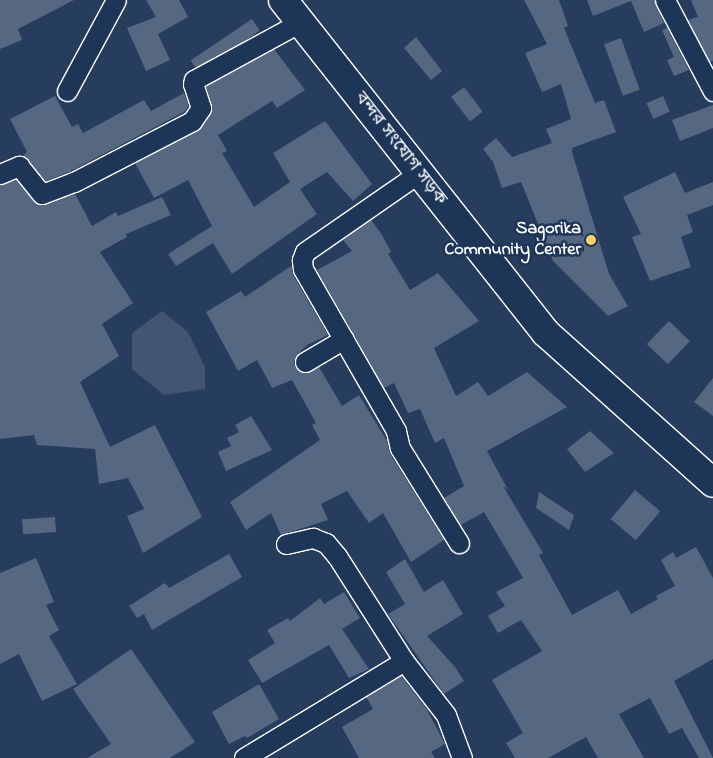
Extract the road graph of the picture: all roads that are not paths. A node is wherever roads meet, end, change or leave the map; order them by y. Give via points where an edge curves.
1 (116, 0) edge
2 (283, 0) edge
3 (665, 0) edge
4 (301, 11) edge
5 (713, 90) edge
6 (67, 91) dead end
7 (419, 173) junction
8 (0, 174) edge
9 (344, 339) junction
10 (305, 362) dead end
11 (713, 461) edge
12 (713, 483) edge
13 (459, 543) dead end
14 (286, 544) dead end
15 (404, 661) junction
16 (244, 758) edge
17 (462, 758) edge

1 - 6 street
2 - 4 highway, বন্দর সংযোগ সড়ক
3 - 5 street
4 - 7 highway, বন্দর সংযোগ সড়ক
4 - 8 street via 194,80 201,108 192,120 74,182 42,194 19,166
4 - 11 highway, বন্দর সংযোগ সড়ক via 538,302
7 - 9 street via 305,252 303,270
7 - 12 highway, বন্দর সংযোগ সড়ক via 546,333
9 - 10 street
9 - 13 street via 396,431 400,448
14 - 15 street via 313,538 326,543
15 - 16 street
15 - 17 street via 446,715

